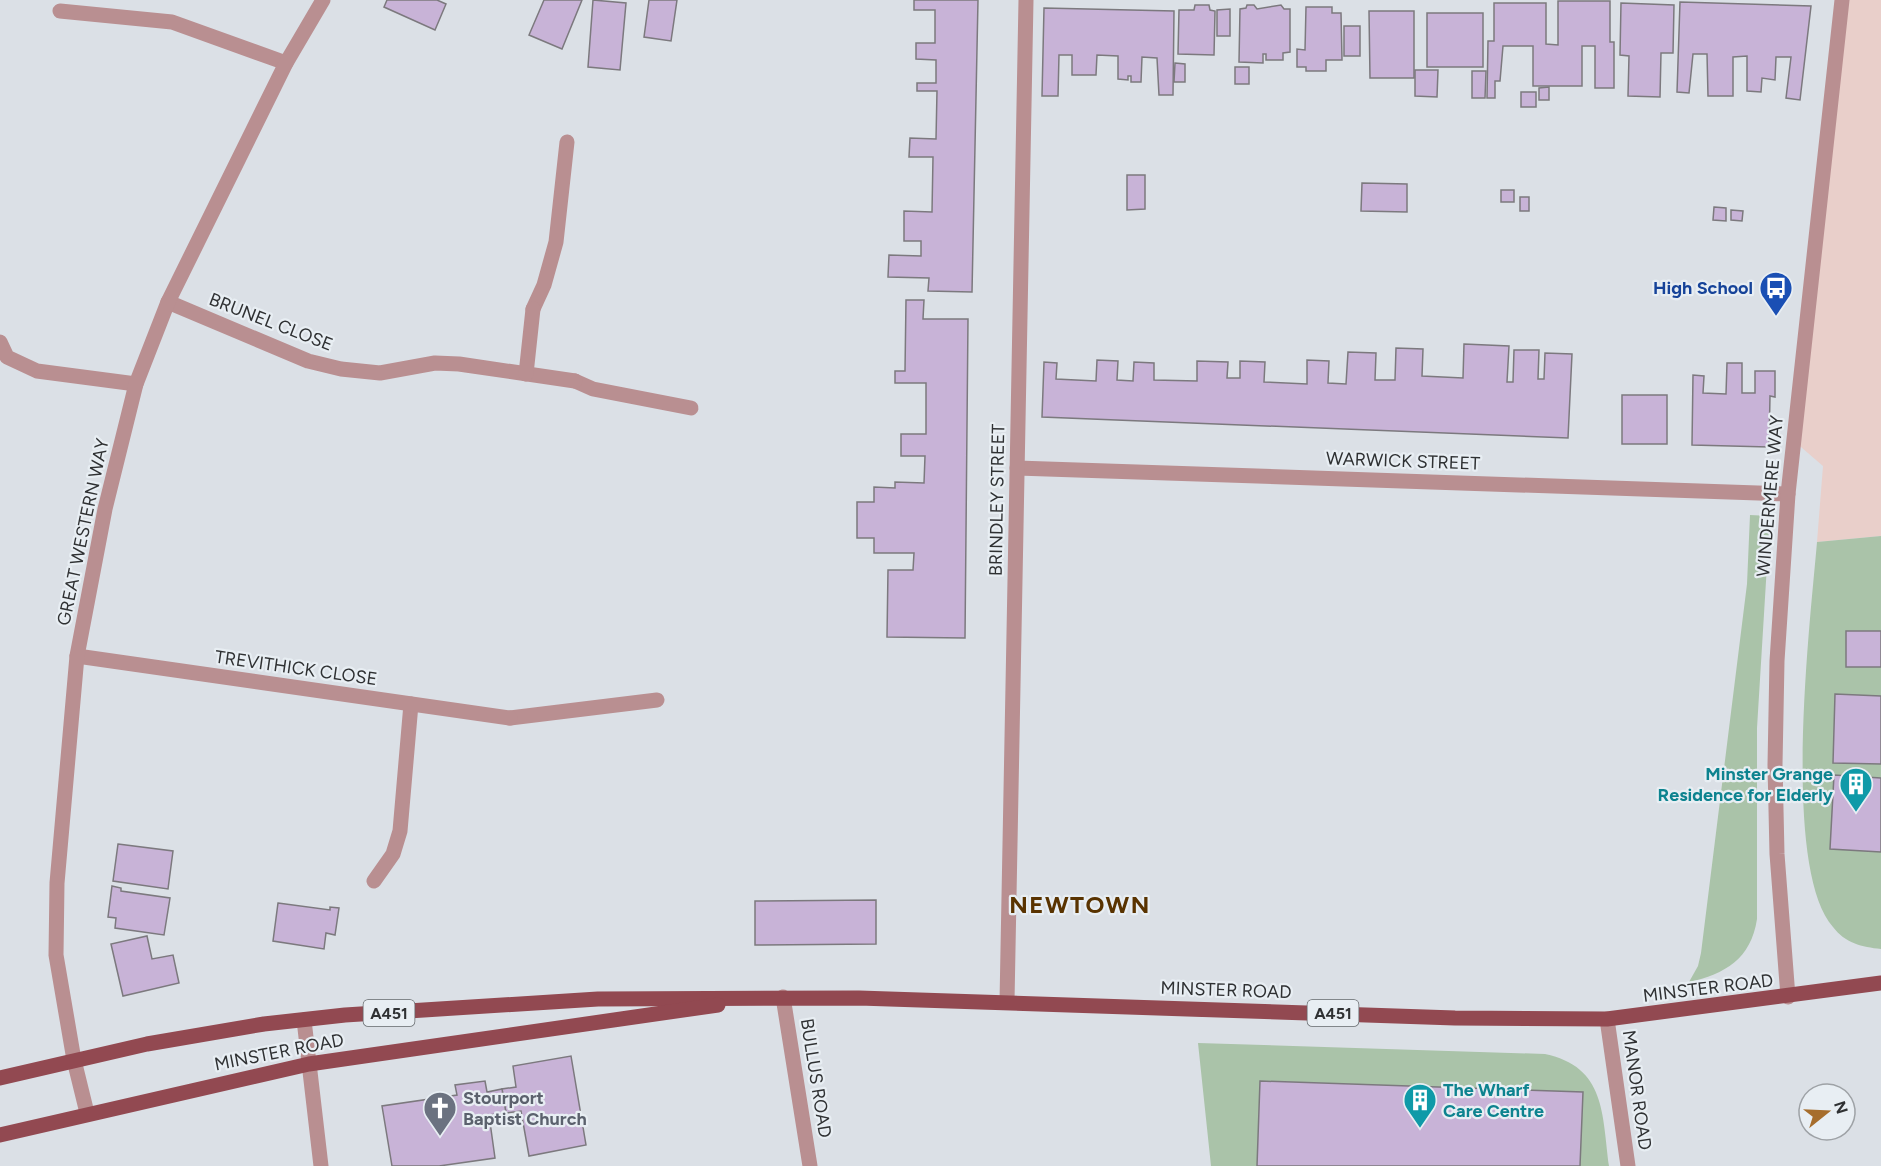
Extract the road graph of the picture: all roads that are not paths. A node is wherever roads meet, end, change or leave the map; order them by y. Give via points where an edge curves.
1 (323, 0) edge
2 (1026, 0) edge
3 (1842, 0) edge
4 (60, 11) dead end
5 (286, 63) junction
6 (567, 142) dead end
7 (168, 302) junction
8 (0, 342) edge
9 (526, 374) junction
10 (136, 384) junction
11 (691, 408) dead end
12 (1017, 468) junction
13 (1788, 494) junction
14 (77, 656) junction
15 (657, 700) dead end
16 (411, 704) junction
17 (374, 881) dead end
18 (1881, 983) edge
19 (783, 997) junction
20 (1788, 997) junction
21 (1007, 1002) junction
22 (1607, 1019) junction
23 (304, 1020) junction
24 (74, 1060) junction
25 (309, 1064) junction
26 (0, 1078) edge
27 (87, 1113) junction
28 (0, 1135) edge
29 (321, 1166) edge
30 (810, 1166) edge
31 (1628, 1166) edge

1 - 5 street, GREAT WESTERN WAY
2 - 12 street, BRINDLEY STREET
3 - 13 street, WINDERMERE WAY
4 - 5 street via 172,22
5 - 7 street, GREAT WESTERN WAY
6 - 9 street via 556,242 533,309
7 - 9 street, BRUNEL CLOSE via 308,361 341,369 380,373 435,363
7 - 10 street, GREAT WESTERN WAY
8 - 10 street via 7,357 37,371
9 - 11 street, BRUNEL CLOSE via 575,381 593,389
10 - 14 street, GREAT WESTERN WAY via 105,509
12 - 13 street, WARWICK STREET
12 - 21 street, BRINDLEY STREET
13 - 20 street, WINDERMERE WAY via 1775,765
14 - 16 street, TREVITHICK CLOSE
14 - 24 street, GREAT WESTERN WAY via 57,883 56,955
15 - 16 street, TREVITHICK CLOSE via 510,718
16 - 17 street via 400,831 393,854
18 - 20 main road, MINSTER ROAD / A451
19 - 21 main road, MINSTER ROAD / A451
19 - 23 main road, MINSTER ROAD / A451 via 598,999
19 - 25 main road, MINSTER ROAD / A451
19 - 30 street, BULLUS ROAD
20 - 22 main road, MINSTER ROAD / A451
21 - 22 main road, MINSTER ROAD / A451 via 1455,1018
22 - 31 street, MANOR ROAD
23 - 24 main road, MINSTER ROAD / A451 via 201,1034
23 - 25 street
24 - 26 main road, MINSTER ROAD / A451
24 - 27 street, GREAT WESTERN WAY
25 - 27 main road, MINSTER ROAD / A451
25 - 29 street
27 - 28 main road, MINSTER ROAD / A451

